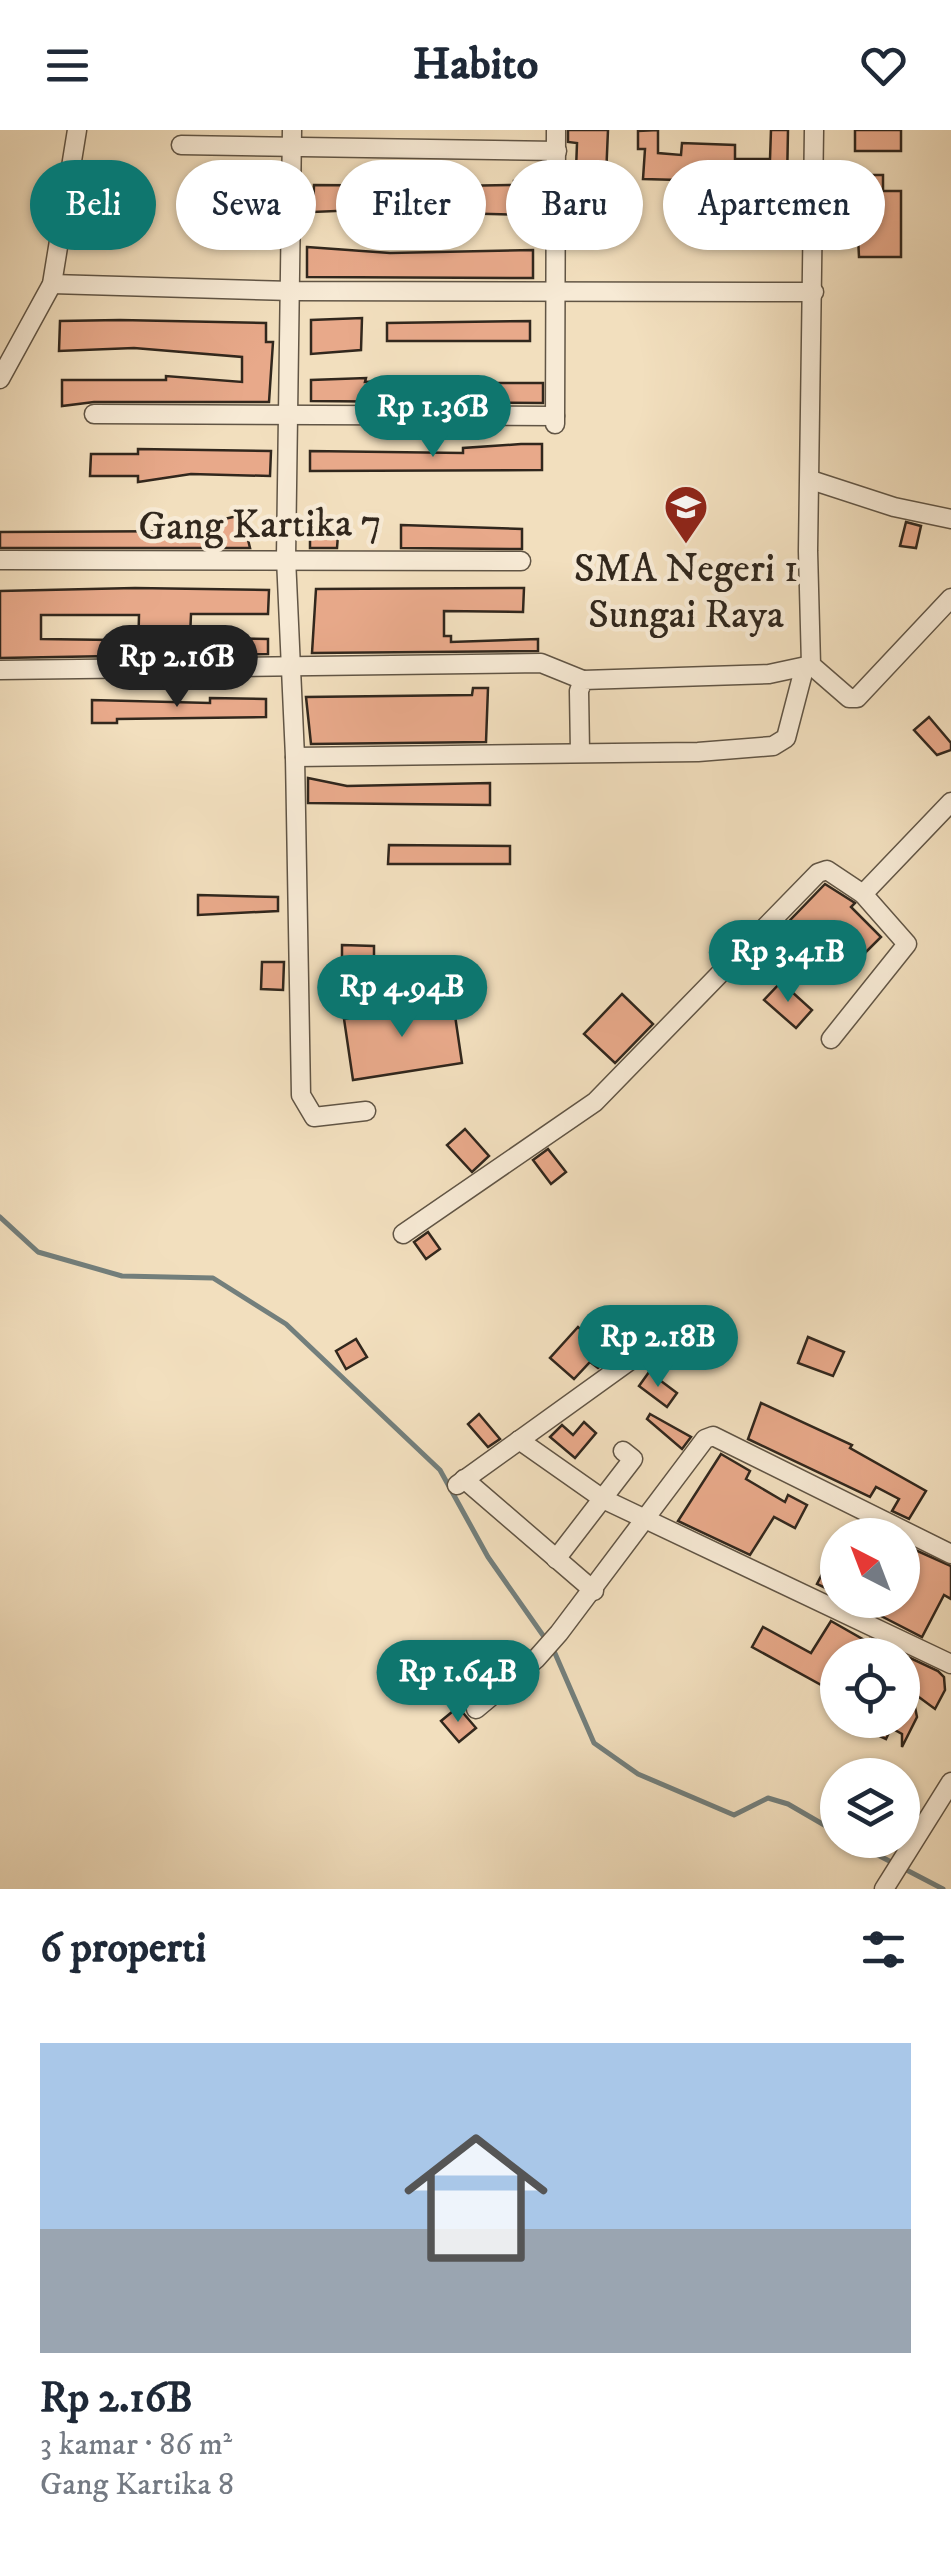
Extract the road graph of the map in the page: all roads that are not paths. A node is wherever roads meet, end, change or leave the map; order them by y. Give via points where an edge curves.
1 (77, 130) edge
2 (556, 130) edge
3 (814, 130) edge
4 (292, 137) edge
5 (180, 145) dead end
6 (556, 152) junction
7 (52, 284) junction
8 (555, 288) junction
9 (292, 291) junction
10 (814, 292) junction
11 (0, 379) edge
12 (287, 413) junction
13 (94, 414) dead end
14 (811, 480) junction
15 (951, 519) edge
16 (286, 558) junction
17 (0, 560) edge
18 (521, 562) dead end
19 (951, 598) edge
20 (290, 667) junction
21 (808, 667) junction
22 (0, 670) edge
23 (583, 680) junction
24 (580, 752) junction
25 (295, 757) junction
26 (951, 802) edge
27 (863, 894) junction
28 (831, 1038) dead end
29 (366, 1111) dead end
30 (402, 1234) dead end
31 (653, 1344) dead end
32 (520, 1440) junction
33 (623, 1451) dead end
34 (603, 1499) junction
35 (648, 1520) junction
36 (951, 1554) edge
37 (556, 1559) junction
38 (594, 1591) junction
39 (951, 1664) edge
40 (476, 1709) dead end
41 (951, 1782) edge
42 (932, 1813) junction
43 (951, 1824) edge
44 (888, 1884) edge

1 - 7 street
2 - 6 street
3 - 10 street
4 - 5 street via 243,148
4 - 6 street
4 - 9 street
6 - 8 street
7 - 9 street
7 - 11 street
8 - 9 street
8 - 10 street
8 - 12 street via 555,422
9 - 12 street
10 - 14 street
12 - 13 street
12 - 16 street
14 - 15 street
14 - 21 street
16 - 17 street, Gang Kartika 7
16 - 18 street, Gang Kartika 7
16 - 20 street
19 - 21 street via 857,698
20 - 22 street
20 - 23 street via 541,664
20 - 25 street
21 - 23 street
21 - 24 street via 786,738 773,746
23 - 24 street
24 - 25 street
25 - 29 street via 301,1095 314,1117
26 - 27 street
27 - 28 street via 908,944
27 - 30 street via 838,874 818,873 595,1102
31 - 32 street
32 - 34 street
32 - 37 street via 461,1482
33 - 34 street via 633,1459
34 - 35 street
34 - 37 street
35 - 36 street via 713,1436
35 - 38 street
35 - 39 street
37 - 38 street
38 - 40 street via 549,1644
41 - 42 street
42 - 43 street
42 - 44 street

